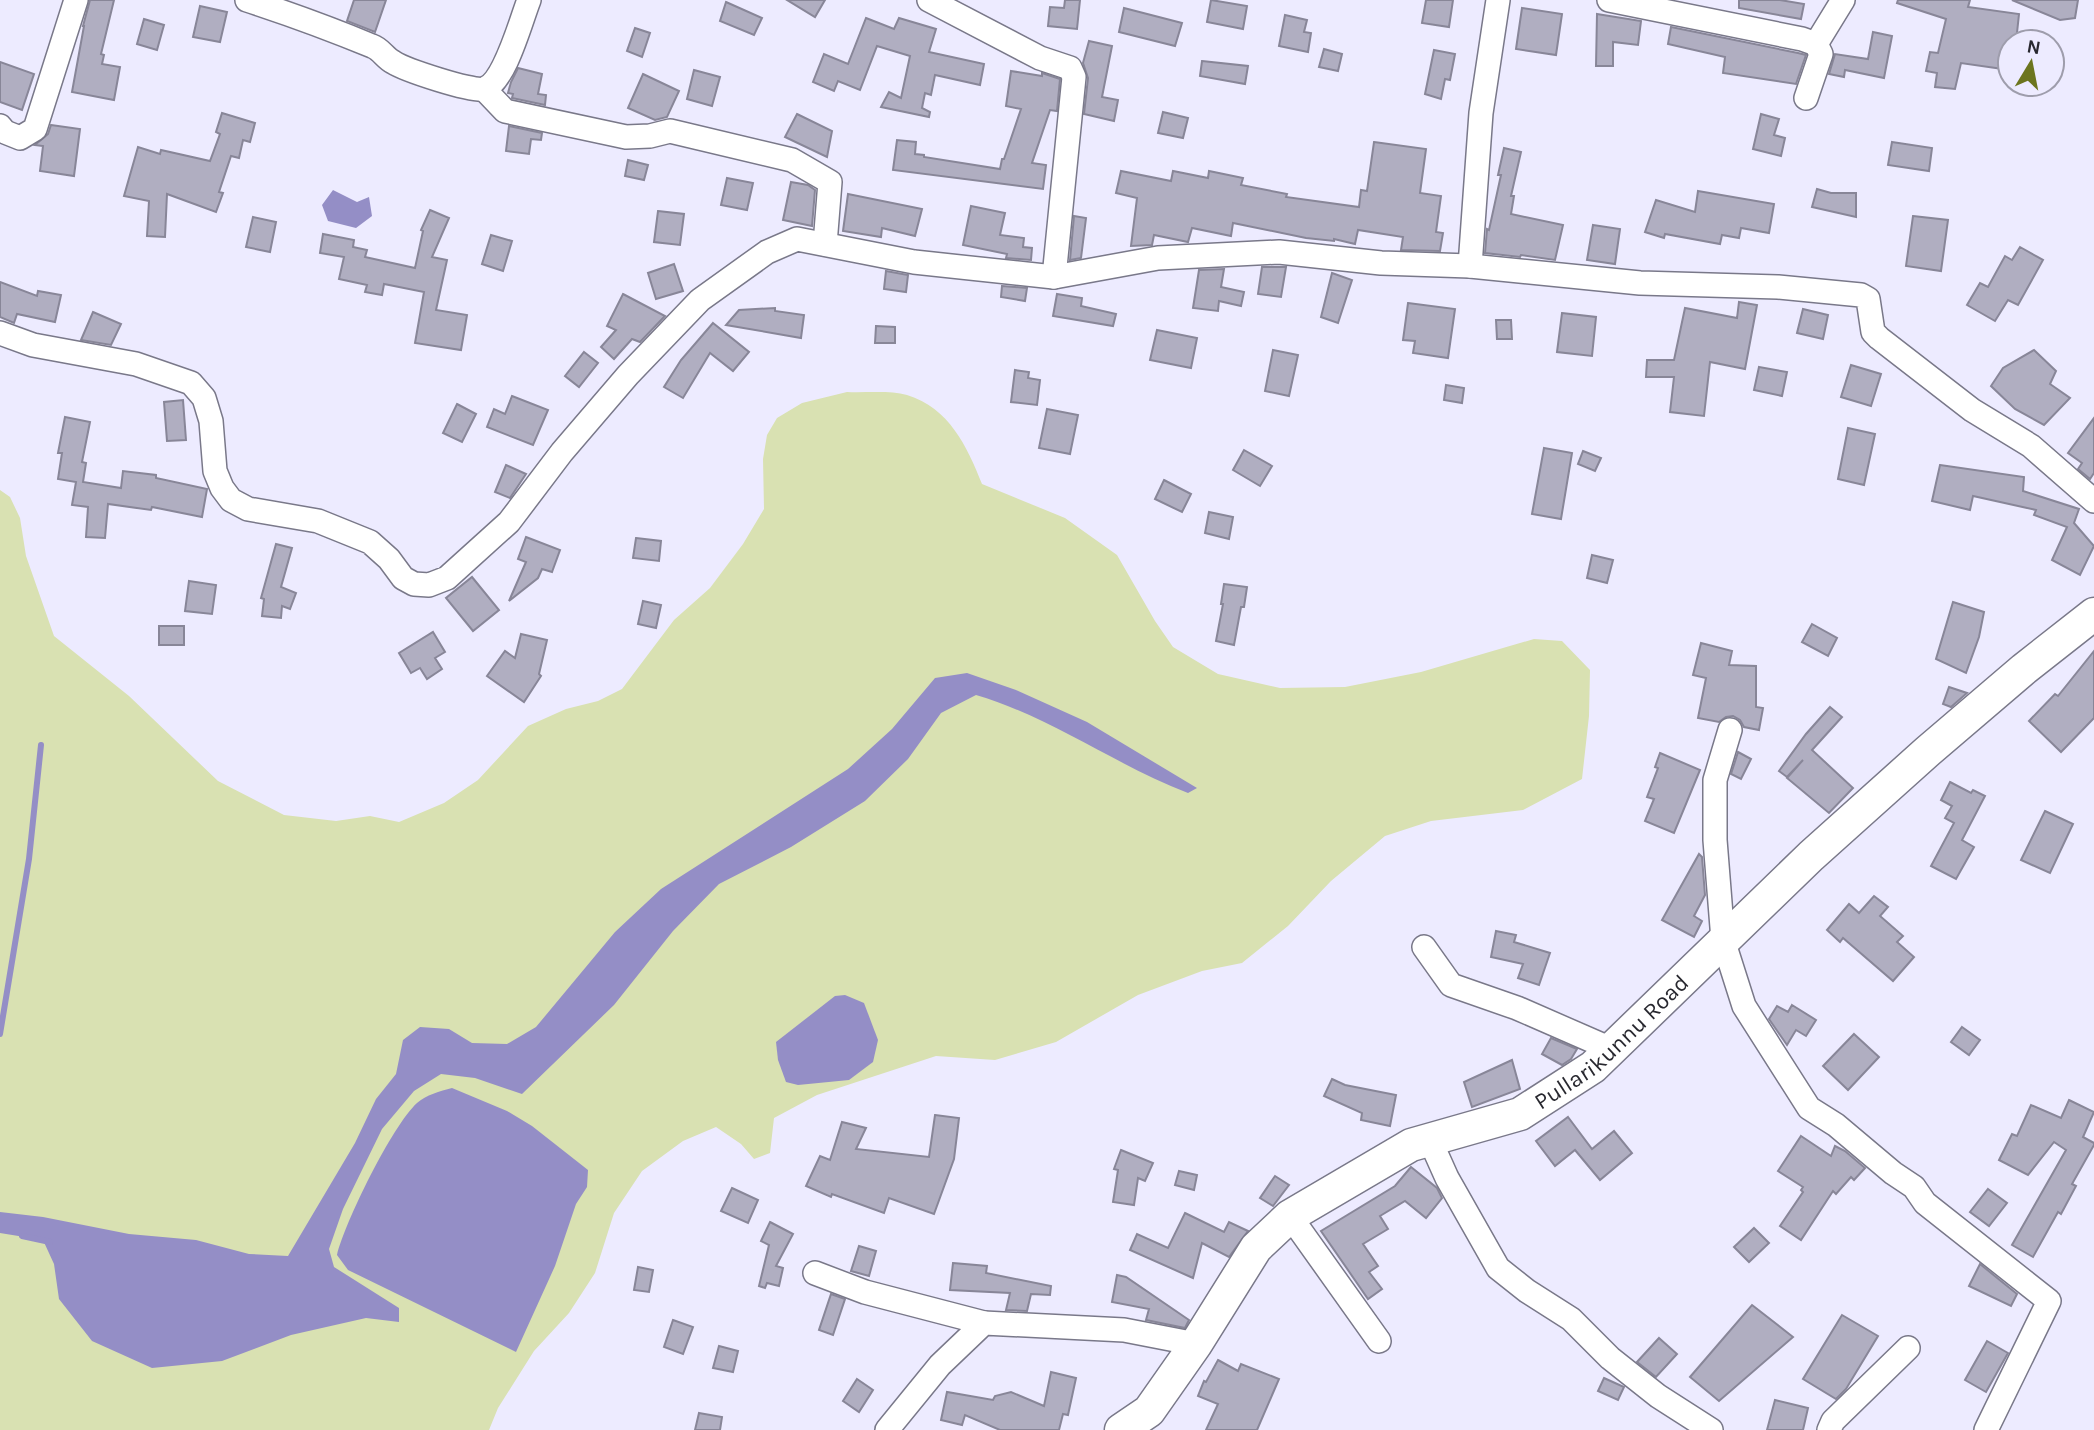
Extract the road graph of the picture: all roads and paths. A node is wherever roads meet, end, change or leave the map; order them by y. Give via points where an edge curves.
1 (76, 0) edge
2 (247, 0) edge
3 (529, 0) edge
4 (929, 0) edge
5 (1498, 0) edge
6 (1609, 0) edge
7 (1843, 0) edge
8 (1816, 44) junction
9 (484, 89) junction
10 (1807, 98) dead end
11 (0, 126) edge
12 (825, 244) junction
13 (1470, 266) junction
14 (1054, 277) junction
15 (0, 333) edge
16 (2094, 500) edge
17 (2094, 614) edge
18 (1730, 730) dead end
19 (1723, 940) junction
20 (1424, 947) dead end
21 (1611, 1049) junction
22 (1430, 1140) junction
23 (1290, 1216) junction
24 (816, 1273) dead end
25 (984, 1323) junction
26 (1379, 1341) dead end
27 (1196, 1344) junction
28 (1908, 1348) dead end
29 (887, 1430) edge
30 (1121, 1430) edge
31 (1711, 1430) edge
32 (1829, 1430) edge
33 (1986, 1430) edge

1 - 11 street via 36,129 20,138
2 - 9 street via 377,48 391,62 466,88
3 - 9 street via 502,71
4 - 14 street via 1040,58 1070,68 1074,77
5 - 13 street via 1481,113
6 - 8 street
7 - 8 street
8 - 10 street via 1821,54
9 - 12 street via 505,111 626,137 670,131 792,160 830,182
12 - 14 street via 914,262
12 - 15 street via 797,239 781,245 700,300 628,375 509,522 447,578 429,585 404,578 370,542 318,521 248,509 231,500 215,471 204,398 191,383
13 - 14 street via 1381,263 1279,252 1158,258
13 - 16 street via 1640,283 1861,295 1868,299 1873,332 1879,338 1972,410 2031,446
17 - 19 main road, Pullarikunnu Road via 1928,751
18 - 19 street via 1716,780 1715,840
19 - 21 main road, Pullarikunnu Road
19 - 33 street via 1744,1006 1809,1108 1914,1187 1925,1203 2049,1300
20 - 21 street via 1451,985
21 - 22 main road, Pullarikunnu Road via 1593,1067 1520,1114
22 - 23 main road, Pullarikunnu Road via 1411,1145
22 - 31 street via 1498,1268 1571,1319 1658,1396
23 - 26 street
23 - 27 main road, Pullarikunnu Road via 1256,1248
24 - 25 street via 865,1292
25 - 27 street via 1124,1330
25 - 29 street via 940,1365
27 - 30 main road, Pullarikunnu Road via 1149,1411
28 - 32 street

